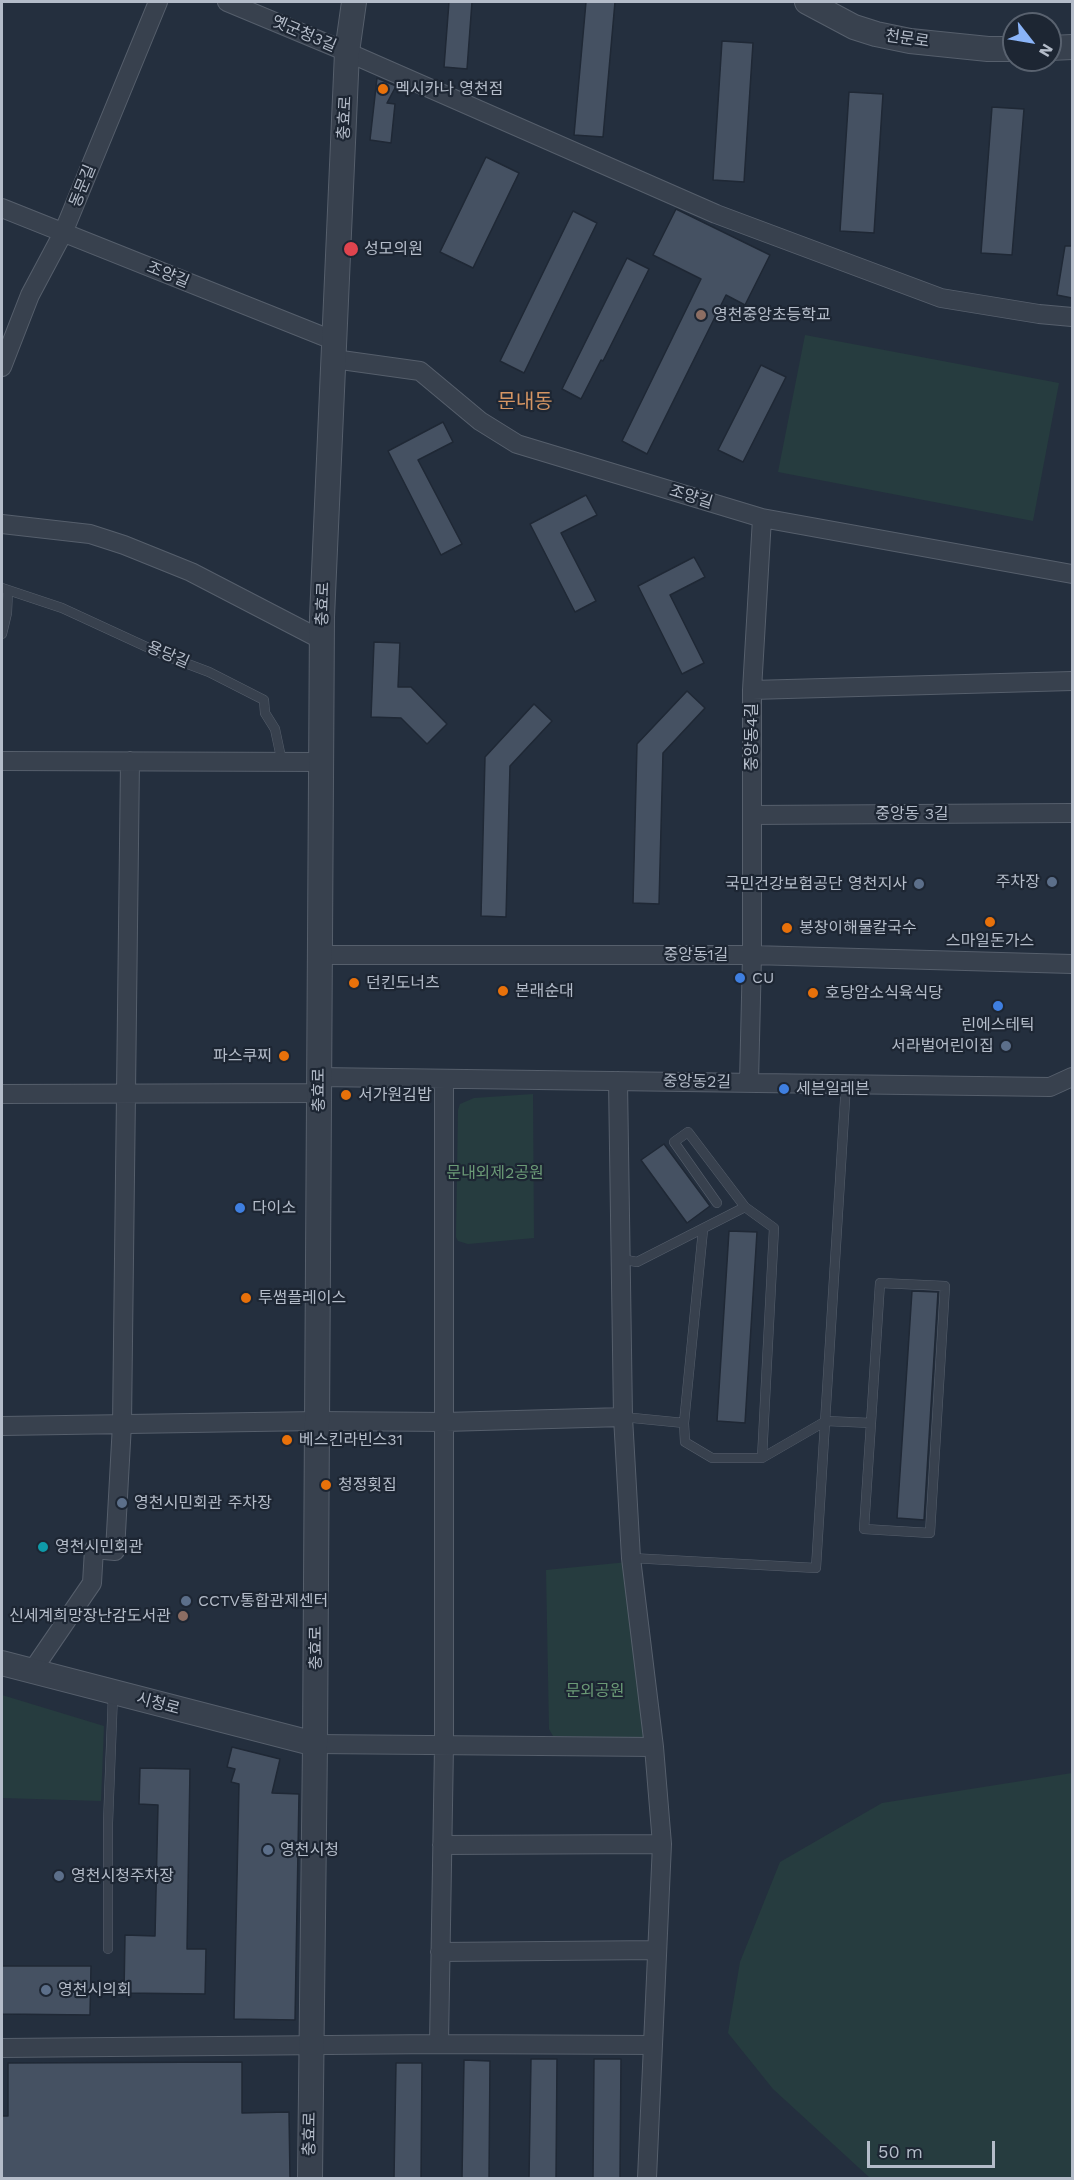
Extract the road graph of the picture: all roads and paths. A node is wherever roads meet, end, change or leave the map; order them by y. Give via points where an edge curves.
1 (158, 2) edge
2 (227, 2) edge
3 (354, 2) edge
4 (807, 2) edge
5 (1002, 49) edge
6 (348, 52) junction
7 (2, 208) edge
8 (63, 233) junction
9 (1072, 317) edge
10 (334, 350) junction
11 (2, 367) edge
12 (762, 518) junction
13 (2, 524) edge
14 (1072, 574) edge
15 (5, 589) edge
16 (2, 634) edge
17 (322, 640) junction
18 (1072, 681) edge
19 (752, 690) junction
20 (2, 760) edge
21 (130, 761) junction
22 (282, 762) junction
23 (321, 762) junction
24 (1072, 813) edge
25 (752, 815) junction
26 (320, 955) junction
27 (752, 955) junction
28 (1072, 964) edge
29 (1072, 1077) edge
30 (444, 1079) junction
31 (618, 1081) junction
32 (749, 1083) junction
33 (846, 1084) junction
34 (319, 1085) junction
35 (126, 1093) junction
36 (2, 1094) edge
37 (717, 1203) dead end
38 (745, 1207) junction
39 (703, 1230) junction
40 (621, 1259) junction
41 (623, 1418) junction
42 (317, 1421) junction
43 (825, 1421) junction
44 (445, 1422) junction
45 (684, 1423) junction
46 (871, 1423) junction
47 (122, 1424) junction
48 (2, 1426) edge
49 (762, 1458) junction
50 (631, 1558) junction
51 (2, 1663) edge
52 (32, 1671) junction
53 (113, 1692) junction
54 (315, 1744) junction
55 (444, 1746) junction
56 (654, 1747) junction
57 (662, 1844) junction
58 (442, 1845) junction
59 (108, 1949) dead end
60 (657, 1950) junction
61 (440, 1952) junction
62 (311, 2044) junction
63 (438, 2044) junction
64 (653, 2045) junction
65 (2, 2048) edge
66 (310, 2178) edge
67 (647, 2178) edge

1 - 8 street, 동문길
2 - 6 street, 옛군청3길
3 - 6 street, 충효로
4 - 5 street, 천문로 via 876,34
6 - 9 street, 옛군청3길 via 716,214 941,298
6 - 10 street, 충효로
7 - 8 street, 조양길
8 - 10 street, 조양길
8 - 11 street, 동문길 via 30,295
10 - 12 street, 조양길 via 420,371 480,421 517,444
10 - 17 street, 충효로
12 - 14 street, 조양길
12 - 19 street, 중앙동4길
13 - 17 street via 90,534 124,545 191,572
15 - 16 lane, 용당길 via 7,614
15 - 22 lane, 용당길 via 62,608 264,700
17 - 23 street, 충효로
18 - 19 street
19 - 25 street, 중앙동4길
20 - 21 street
21 - 22 street
21 - 35 street
22 - 23 street
23 - 26 street, 충효로
24 - 25 street, 중앙동 3길
25 - 27 street, 중앙동4길
26 - 27 street, 중앙동1길
26 - 34 street, 충효로
27 - 28 street, 중앙동1길
27 - 32 street, 중앙동4길
29 - 33 street, 중앙동2길 via 1050,1087
30 - 31 street, 중앙동2길
30 - 34 street, 중앙동2길
30 - 44 street
31 - 32 street, 중앙동2길
31 - 40 street
32 - 33 street, 중앙동2길
33 - 43 lane
34 - 35 street, 중앙동2길
34 - 42 street, 충효로
35 - 36 street, 중앙동2길
35 - 47 street
37 - 38 lane via 674,1142 688,1132
38 - 39 lane
38 - 49 lane via 774,1228
39 - 40 lane via 637,1262
39 - 45 lane
40 - 41 street
41 - 44 street
41 - 45 lane
41 - 50 street
42 - 44 street
42 - 47 street
42 - 54 street, 충효로
43 - 46 lane
43 - 49 lane
43 - 50 lane via 816,1568
44 - 55 street
45 - 49 lane via 685,1442 712,1458
46 - 46 lane via 864,1529 930,1533 945,1286 880,1283
47 - 48 street
47 - 52 street via 115,1551 94,1549 92,1583
50 - 56 street
51 - 52 street, 시청로
52 - 53 street, 시청로
53 - 54 street, 시청로
53 - 59 lane
54 - 55 street
54 - 62 street, 충효로
55 - 56 street
55 - 58 street
56 - 57 street
57 - 58 street
57 - 60 street
58 - 61 street
60 - 61 street
60 - 64 street
61 - 63 street
62 - 63 street
62 - 65 street
62 - 66 street, 충효로
63 - 64 street
64 - 67 street

